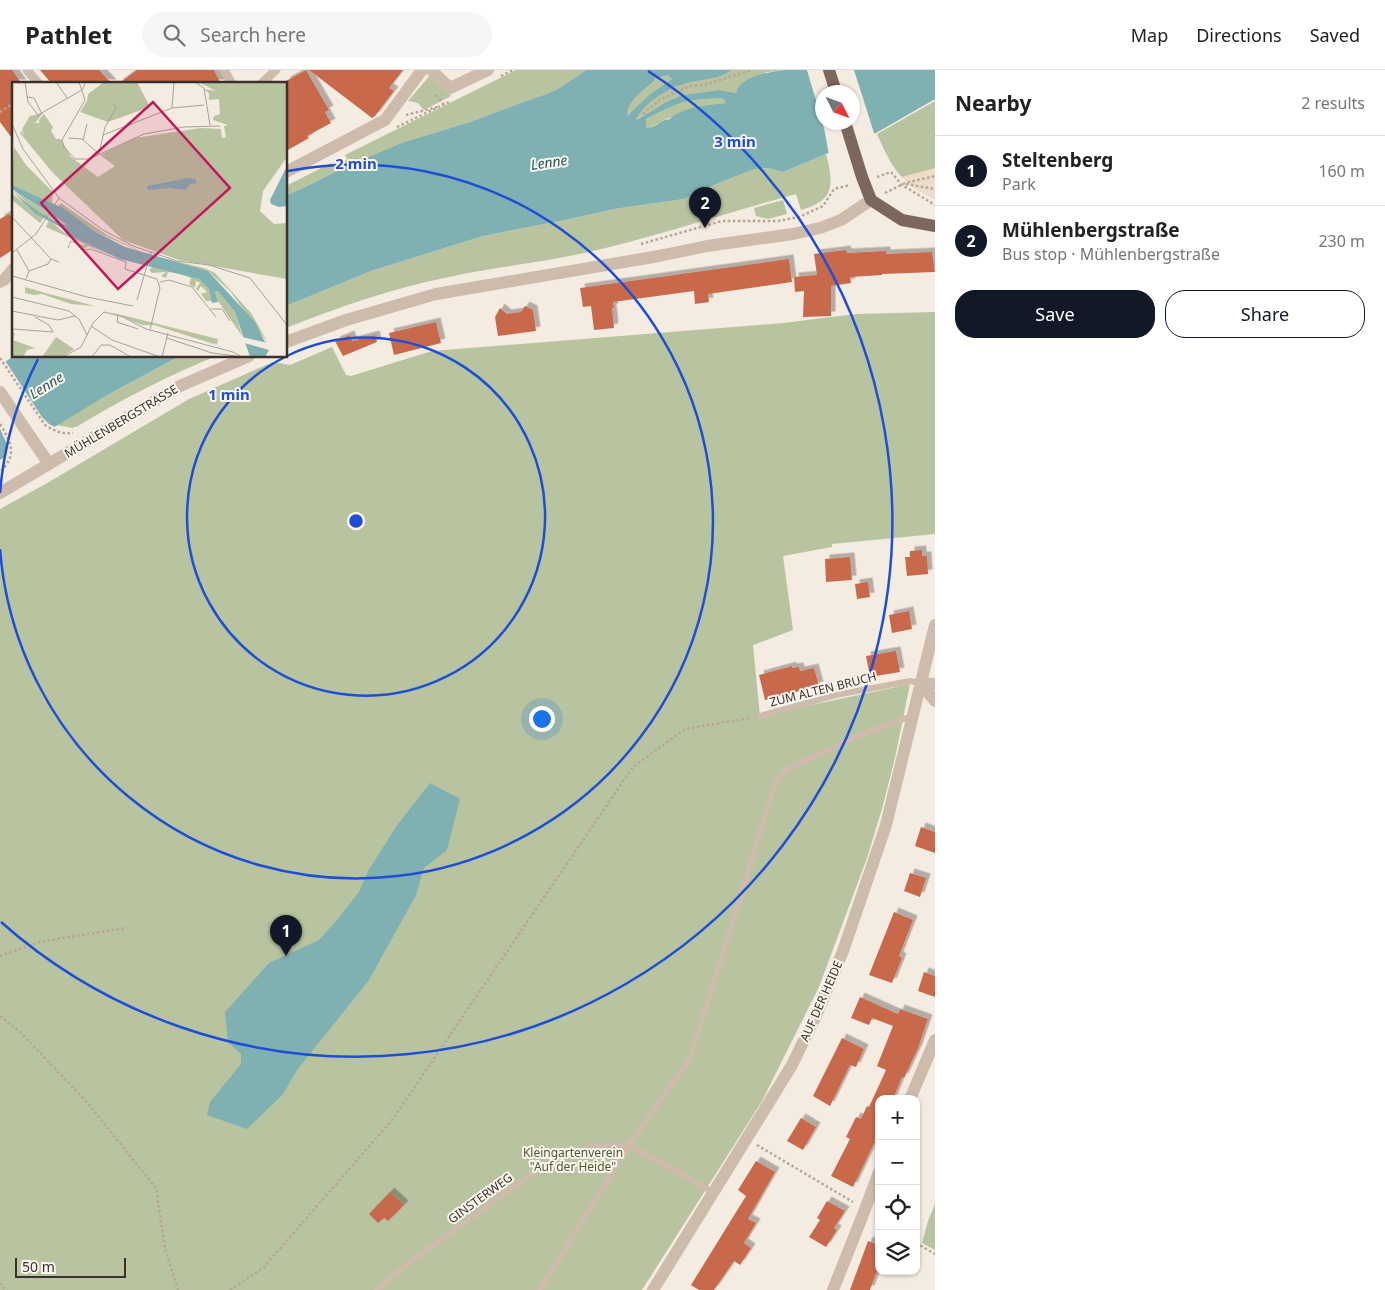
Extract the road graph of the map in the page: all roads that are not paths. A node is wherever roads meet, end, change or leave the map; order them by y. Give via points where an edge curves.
1 (27, 70) edge
2 (224, 70) edge
3 (276, 70) edge
4 (422, 70) edge
5 (431, 70) edge
6 (829, 70) edge
7 (492, 74) edge
8 (37, 82) edge
9 (231, 82) edge
10 (263, 82) edge
11 (834, 85) edge
12 (847, 130) edge
13 (288, 171) edge
14 (871, 200) junction
15 (935, 226) edge
16 (12, 270) edge
17 (0, 282) edge
18 (288, 341) edge
19 (244, 358) edge
20 (0, 392) edge
21 (49, 464) junction
22 (0, 493) edge
23 (935, 625) edge
24 (920, 683) junction
25 (935, 684) edge
26 (935, 701) edge
27 (760, 716) road end
28 (912, 716) junction
29 (935, 1040) edge
30 (912, 1095) edge
31 (628, 1145) junction
32 (875, 1183) edge
33 (714, 1193) junction
34 (378, 1290) edge
35 (540, 1290) edge
36 (653, 1290) edge
37 (833, 1290) edge

1 - 8 street
2 - 9 street
3 - 10 street
4 - 13 street via 402,97 388,125
5 - 7 street via 450,88
6 - 11 main road
12 - 14 main road
14 - 15 main road via 902,220
14 - 18 street via 841,220 820,228 436,294 346,320
16 - 17 street
19 - 21 street, MÜHLENBERGSTRASSE via 180,386
20 - 21 street
21 - 22 street, MÜHLENBERGSTRASSE
23 - 24 street, AUF DER HEIDE
24 - 25 street
24 - 26 street
24 - 27 lane, ZUM ALTEN BRUCH via 910,681 836,695
24 - 28 street, AUF DER HEIDE
28 - 31 lane via 863,734 789,768 775,783 689,1060
28 - 33 street, AUF DER HEIDE via 886,825 843,951 792,1065
29 - 30 street
31 - 33 lane
31 - 34 lane, GINSTERWEG via 593,1147 537,1170 406,1265
31 - 35 lane
32 - 37 street
33 - 36 street, AUF DER HEIDE

